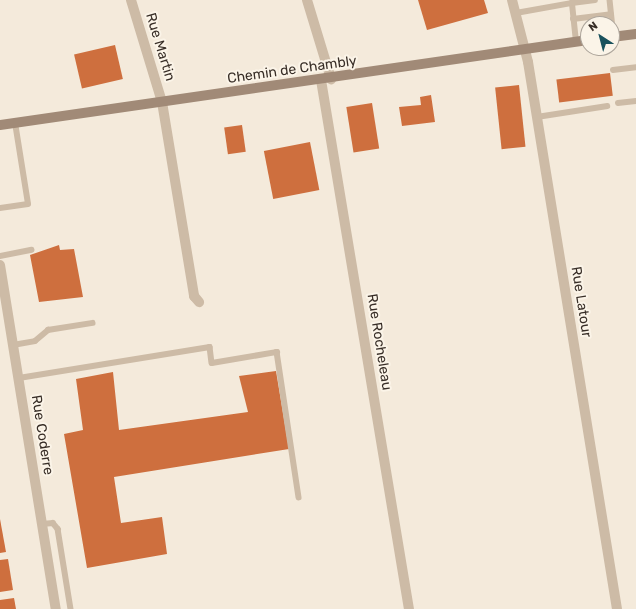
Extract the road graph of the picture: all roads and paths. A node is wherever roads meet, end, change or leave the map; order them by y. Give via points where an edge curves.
1 (131, 0) edge
2 (307, 0) edge
3 (512, 0) edge
4 (595, 0) edge
5 (610, 0) edge
6 (572, 3) junction
7 (516, 13) junction
8 (611, 14) joint
9 (573, 19) junction
10 (636, 34) edge
11 (620, 36) edge
12 (580, 41) edge
13 (576, 42) junction
14 (525, 50) junction
15 (636, 67) edge
16 (613, 70) dead end
17 (326, 80) junction
18 (636, 101) edge
19 (162, 102) junction
20 (618, 103) dead end
21 (607, 106) dead end
22 (537, 117) junction
23 (16, 123) junction
24 (0, 125) edge
25 (0, 208) edge
26 (31, 250) dead end
27 (0, 256) edge
28 (0, 265) edge
29 (199, 302) dead end
30 (92, 323) dead end
31 (13, 344) junction
32 (19, 378) junction
33 (299, 497) dead end
34 (42, 524) junction
35 (56, 609) edge
36 (71, 609) edge
37 (409, 609) edge
38 (617, 609) edge

1 - 19 street, Rue Martin
2 - 17 street, Rue Rocheleau
3 - 7 street, Rue Latour
4 - 6 lane
5 - 8 lane
6 - 7 lane
6 - 9 lane
7 - 14 street, Rue Latour
8 - 9 lane
9 - 13 lane
10 - 11 street
12 - 13 street, Chemin de Chambly
13 - 14 street, Chemin de Chambly
14 - 17 street, Chemin de Chambly
14 - 22 street, Rue Latour
15 - 16 lane
17 - 19 street, Chemin de Chambly
17 - 37 street, Rue Rocheleau
18 - 20 lane
19 - 23 street, Chemin de Chambly
19 - 29 street, Rue Martin via 194,296
21 - 22 lane
22 - 38 street, Rue Latour
23 - 24 street, Chemin de Chambly
23 - 25 lane via 28,204
26 - 27 lane
28 - 31 street, Rue Coderre
30 - 31 lane via 48,330 36,341
31 - 32 street, Rue Coderre
32 - 33 lane via 210,348 212,363 277,352
32 - 34 street, Rue Coderre
34 - 35 street, Rue Coderre
34 - 36 lane via 52,523 58,529

